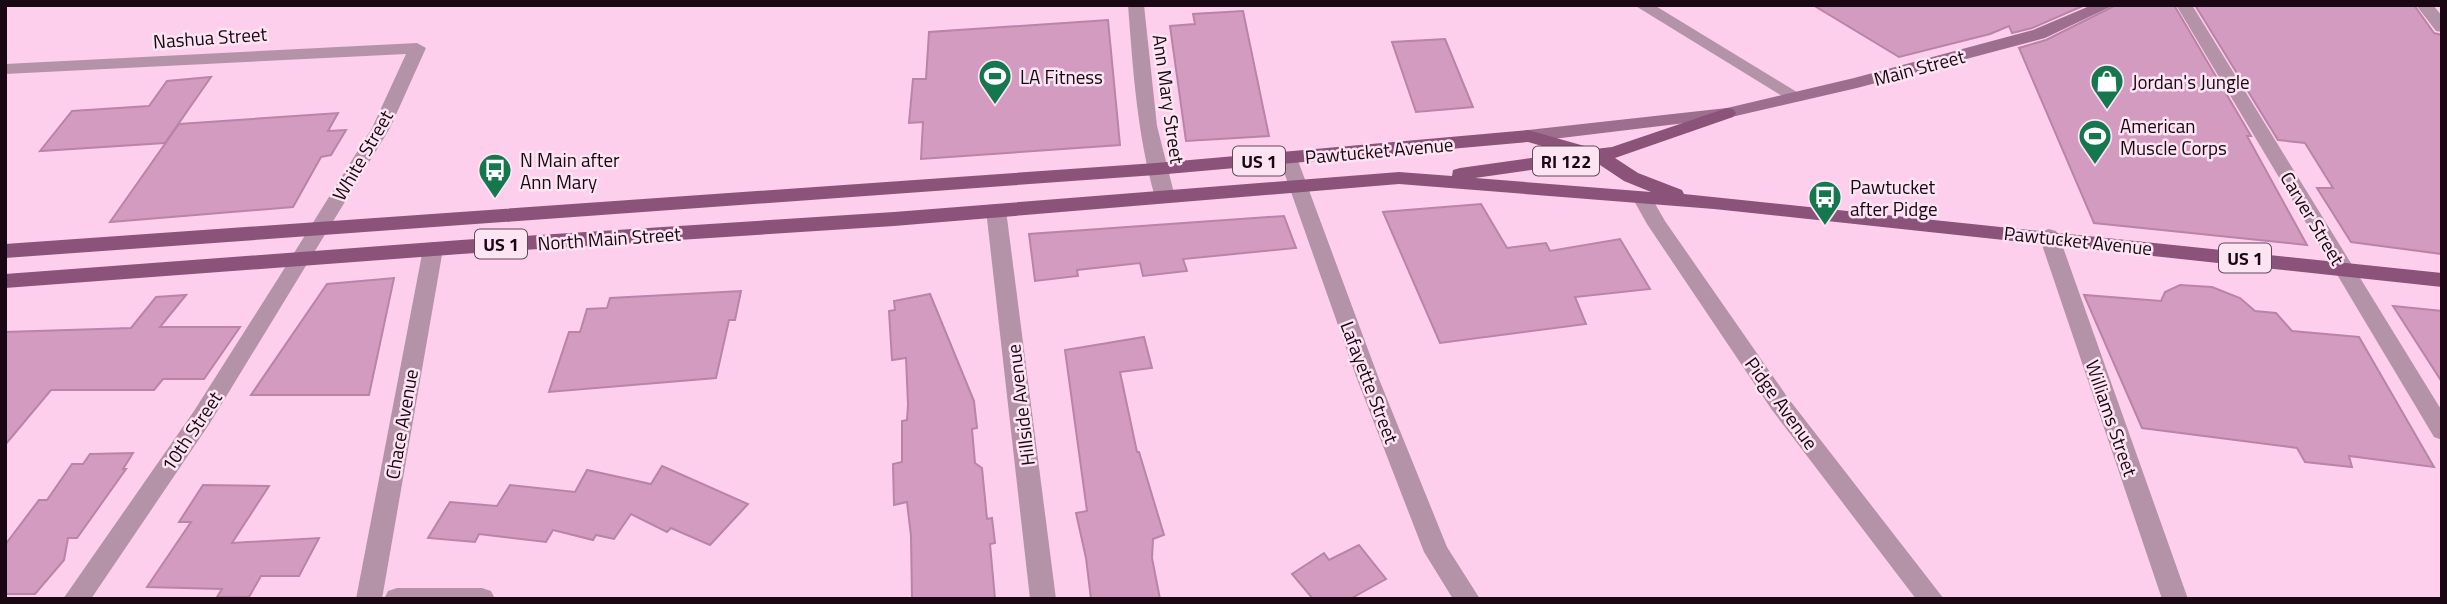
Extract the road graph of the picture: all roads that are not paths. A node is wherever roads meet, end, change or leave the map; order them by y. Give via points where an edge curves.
1 (1136, 5) edge
2 (1642, 5) edge
3 (2106, 5) edge
4 (2184, 5) edge
5 (2424, 5) edge
6 (2442, 27) edge
7 (417, 48) joint
8 (5, 69) edge
9 (1796, 97) junction
10 (1727, 113) junction
11 (1528, 136) junction
12 (1599, 156) junction
13 (1288, 158) junction
14 (1156, 169) junction
15 (1399, 178) junction
16 (989, 182) junction
17 (1298, 186) junction
18 (1165, 197) junction
19 (1643, 199) junction
20 (1714, 203) junction
21 (1000, 210) junction
22 (317, 230) junction
23 (2049, 236) junction
24 (433, 249) junction
25 (5, 251) edge
26 (300, 259) junction
27 (2345, 270) junction
28 (2442, 280) edge
29 (5, 281) edge
30 (2442, 431) edge
31 (76, 599) edge
32 (369, 599) edge
33 (397, 599) edge
34 (482, 599) edge
35 (1043, 599) edge
36 (1467, 599) edge
37 (1931, 599) edge
38 (2175, 599) edge

1 - 14 street, Ann Mary Street via 1144,103
2 - 9 street
3 - 9 main road, Main Street / RI 122 via 2039,34
4 - 27 street, Carver Street
5 - 6 street
7 - 8 street, Nashua Street
7 - 22 street, White Street via 381,128
9 - 10 main road, Main Street / RI 122
10 - 11 main road, Main Street / RI 122
10 - 12 main road, Main Street / RI 122
11 - 12 main road, Pawtucket Avenue / US 1
11 - 13 main road, Pawtucket Avenue / US 1
12 - 15 main road, Main Street / RI 122
12 - 20 main road, Pawtucket Avenue / US 1 via 1665,192
13 - 14 main road, Pawtucket Avenue / US 1
13 - 17 street, Lafayette Street
14 - 16 main road, Pawtucket Avenue / US 1
14 - 18 street, Ann Mary Street
15 - 17 main road, Pawtucket Avenue / US 1
15 - 19 main road, Pawtucket Avenue / US 1
16 - 21 main road
16 - 22 main road, North Main Street / US 1
17 - 18 main road, Pawtucket Avenue / US 1
17 - 36 street, Lafayette Street via 1436,552
18 - 21 main road, Pawtucket Avenue / US 1
19 - 20 main road, Pawtucket Avenue / US 1
19 - 37 street, Pidge Avenue via 1780,404
20 - 23 main road, Pawtucket Avenue / US 1
21 - 24 main road, North Main Street / US 1
21 - 35 street, Hillside Avenue
22 - 25 main road, North Main Street / US 1
22 - 26 street, White Street
23 - 27 main road, Pawtucket Avenue / US 1
23 - 38 street, Williams Street
24 - 26 main road, North Main Street / US 1
24 - 32 street, Chace Avenue
26 - 29 main road, North Main Street / US 1
26 - 31 street, 10th Street via 202,417
27 - 28 main road, Pawtucket Avenue / US 1
27 - 30 street, Carver Street
33 - 34 street

